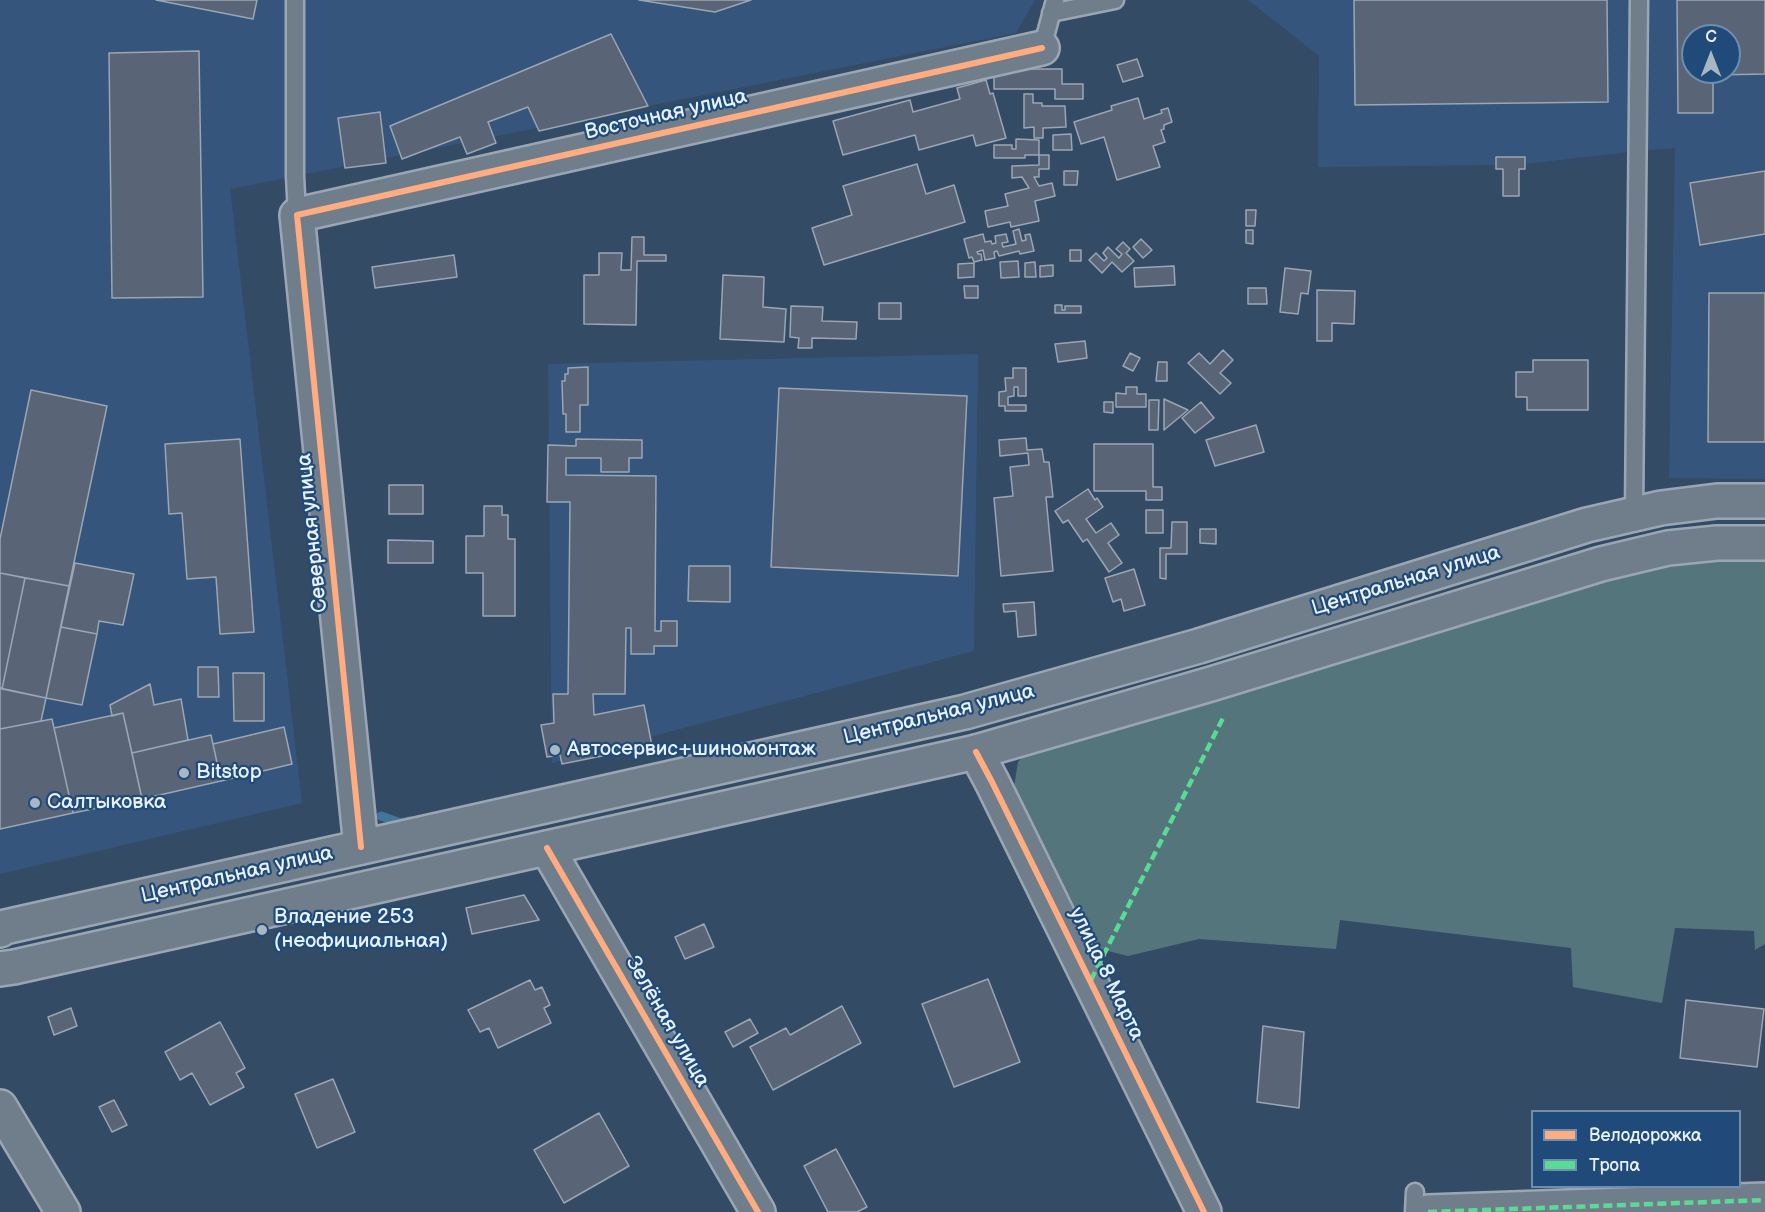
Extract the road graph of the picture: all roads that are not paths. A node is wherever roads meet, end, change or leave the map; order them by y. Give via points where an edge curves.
1 (295, 0) edge
2 (1115, 0) edge
3 (1639, 0) edge
4 (1053, 7) edge
5 (1042, 48) joint
6 (297, 215) junction
7 (1765, 501) edge
8 (1634, 514) junction
9 (1765, 543) edge
10 (976, 752) junction
11 (361, 847) junction
12 (548, 848) junction
13 (0, 930) edge
14 (0, 969) edge
15 (0, 1107) edge
16 (1765, 1200) edge
17 (1422, 1202) edge
18 (1517, 1210) edge
19 (63, 1212) edge
20 (758, 1212) edge
21 (1204, 1212) edge
22 (1414, 1212) edge

1 - 6 lane
2 - 4 lane
3 - 8 lane
4 - 5 lane
5 - 6 main road, Восточная улица
6 - 11 main road, Северная улица
7 - 8 main road, Центральная улица via 1717,501
8 - 11 main road, Центральная улица via 1587,525 1199,646 965,712
9 - 10 main road, Центральная улица via 1668,548 1601,564
10 - 12 main road, Центральная улица
10 - 21 main road, улица 8 Марта
11 - 13 main road, Центральная улица
12 - 14 main road, Центральная улица
12 - 20 main road, Зелёная улица
15 - 19 main road
16 - 18 main road
17 - 18 main road
17 - 22 lane

